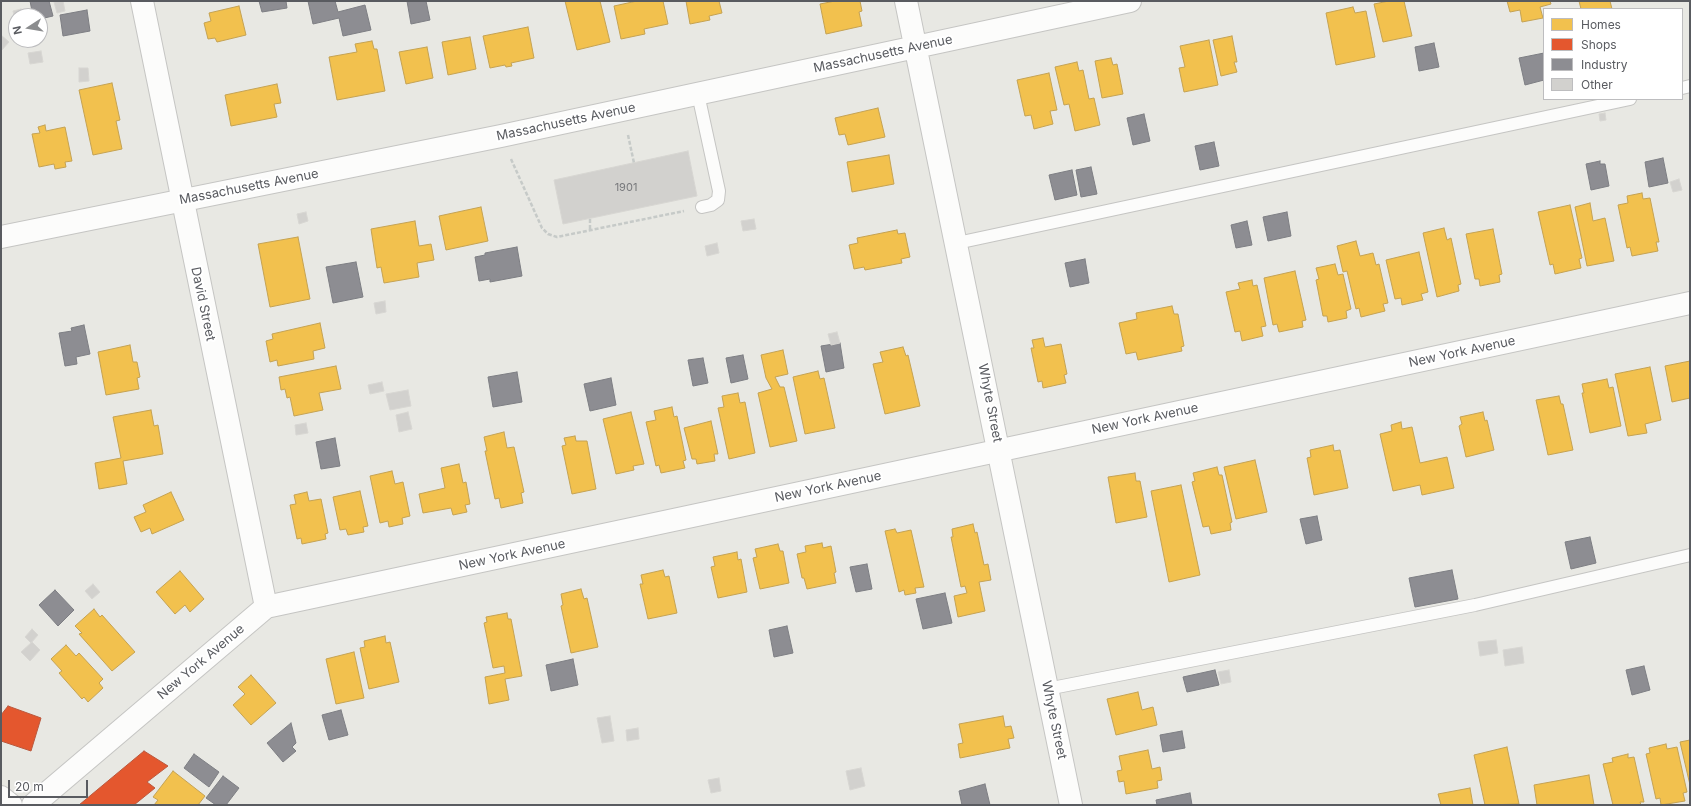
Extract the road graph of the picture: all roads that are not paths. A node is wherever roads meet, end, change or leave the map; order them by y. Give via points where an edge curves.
1 (142, 1) edge
2 (906, 1) edge
3 (1130, 1) edge
4 (916, 47) junction
5 (698, 94) junction
6 (1625, 100) edge
7 (182, 200) junction
8 (702, 208) road end
9 (1, 237) edge
10 (957, 243) junction
11 (1690, 303) edge
12 (999, 451) junction
13 (1690, 556) edge
14 (266, 607) junction
15 (1047, 689) junction
16 (1, 797) edge
17 (11, 805) edge
18 (33, 805) edge
19 (1071, 805) edge

1 - 7 street, David Street
2 - 4 street, Whyte Street
3 - 4 street, Massachusetts Avenue
4 - 5 street, Massachusetts Avenue
4 - 10 street, Whyte Street
5 - 7 street, Massachusetts Avenue
5 - 8 lane via 719,191 718,200 711,206
6 - 10 lane
7 - 9 street, Massachusetts Avenue
7 - 14 street, David Street
10 - 12 street, Whyte Street
11 - 12 street, New York Avenue
12 - 14 street, New York Avenue
12 - 15 street, Whyte Street
13 - 15 lane via 1475,605
14 - 18 street, New York Avenue
15 - 19 street, Whyte Street
16 - 17 street

